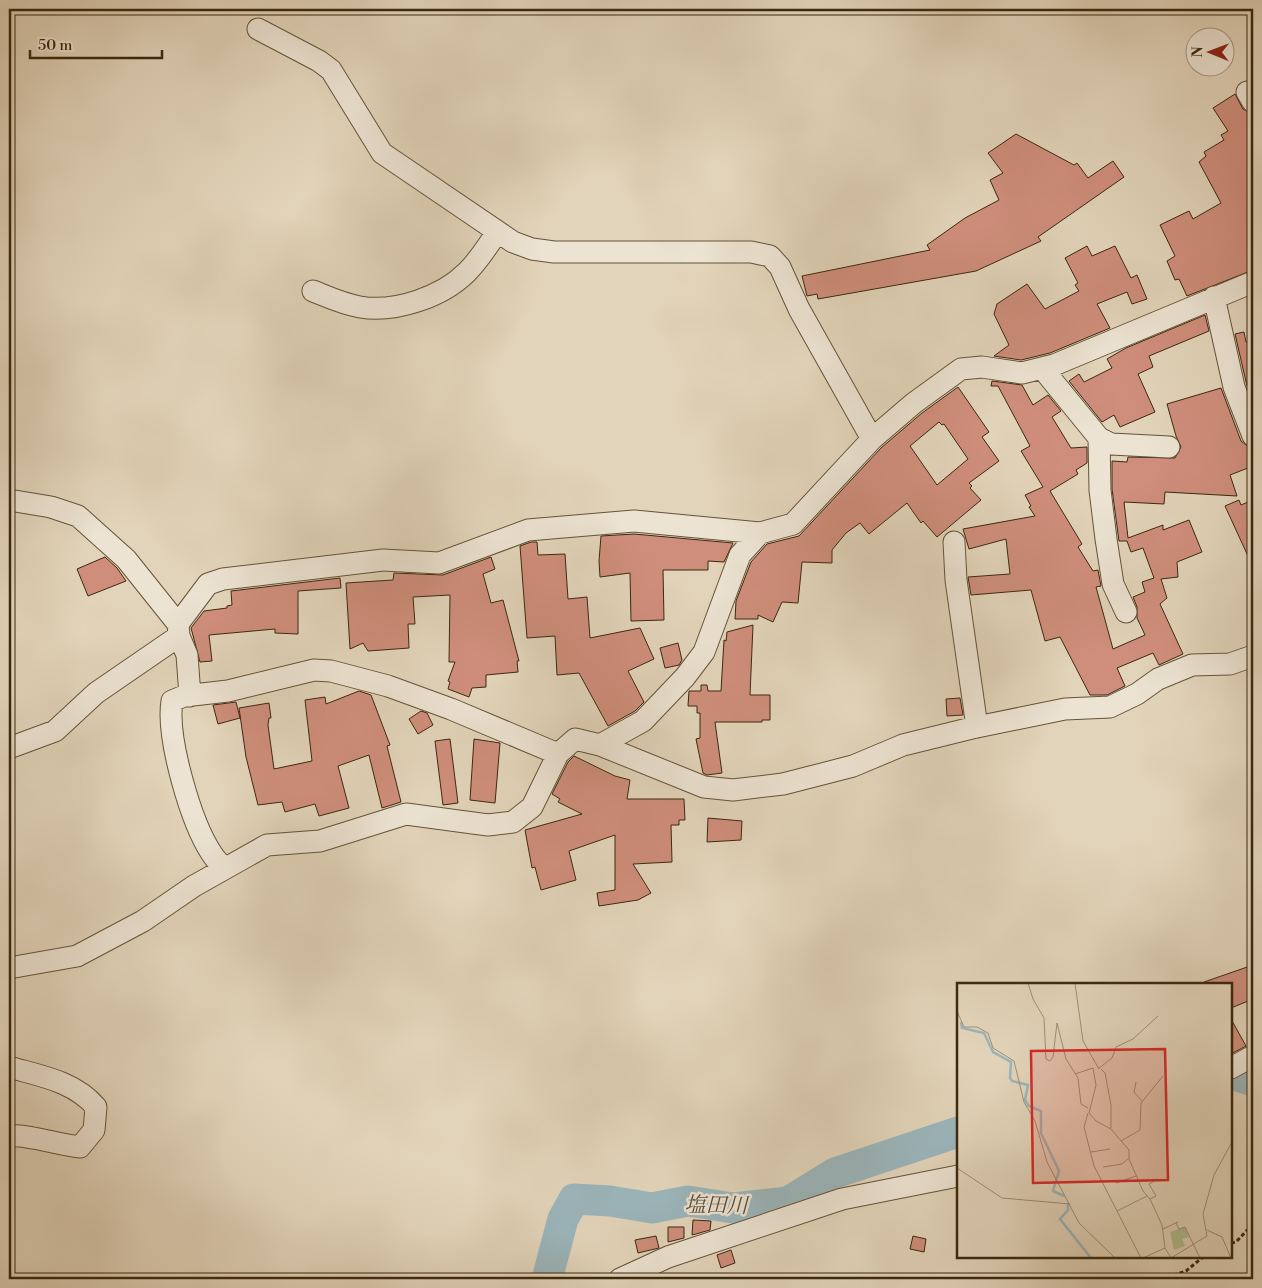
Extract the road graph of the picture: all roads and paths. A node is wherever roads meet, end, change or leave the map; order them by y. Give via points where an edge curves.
1 (258, 29) dead end
2 (497, 232) junction
3 (1253, 282) edge
4 (313, 291) dead end
5 (1214, 297) junction
6 (1042, 368) junction
7 (1253, 436) edge
8 (1098, 438) junction
9 (872, 439) junction
10 (1169, 447) dead end
11 (9, 500) edge
12 (760, 533) junction
13 (954, 542) dead end
14 (1126, 612) dead end
15 (179, 630) junction
16 (1253, 656) edge
17 (190, 696) junction
18 (977, 727) junction
19 (600, 745) junction
20 (9, 748) edge
21 (558, 754) junction
22 (224, 868) junction
23 (9, 968) edge
24 (9, 1067) edge
25 (9, 1136) edge
26 (957, 1176) edge
27 (1253, 1224) edge
28 (1232, 1243) edge
29 (1201, 1258) edge
30 (620, 1279) edge
31 (1161, 1279) edge

1 - 2 street via 331,70 382,153
2 - 4 street via 466,273 434,294 410,303 381,308 361,307
2 - 9 street via 532,249 554,252 751,252 770,256 780,267 798,308
3 - 5 street
5 - 6 street via 1054,366
5 - 7 street via 1234,387
6 - 8 street
6 - 9 street via 1022,373 982,367 961,369 914,402
8 - 10 street via 1111,444
8 - 14 street via 1100,490 1113,584
9 - 12 street via 793,524
11 - 15 street via 51,507 78,516 126,559
12 - 15 street via 634,520 528,530 439,563 383,560 224,579 208,584
12 - 19 street via 740,555 704,652 643,721
13 - 18 street via 956,580
15 - 17 street via 187,655
15 - 20 street via 96,693 55,731
16 - 18 street via 1230,664 1192,665 1158,678 1137,694 1110,707 1065,709
17 - 21 street via 228,691 314,670 331,671 388,686 452,709
17 - 22 street via 172,701 170,712 180,770 198,828
18 - 19 street via 903,745 853,766 783,784 733,790 704,787
19 - 21 street via 575,739
21 - 22 street via 532,807 513,822 488,825 406,814 320,841 268,845
22 - 23 street via 143,922 78,956
24 - 25 street via 85,1093 96,1107 94,1130 80,1147
26 - 30 street via 842,1199 668,1257
27 - 28 path
29 - 31 path via 1186,1271

